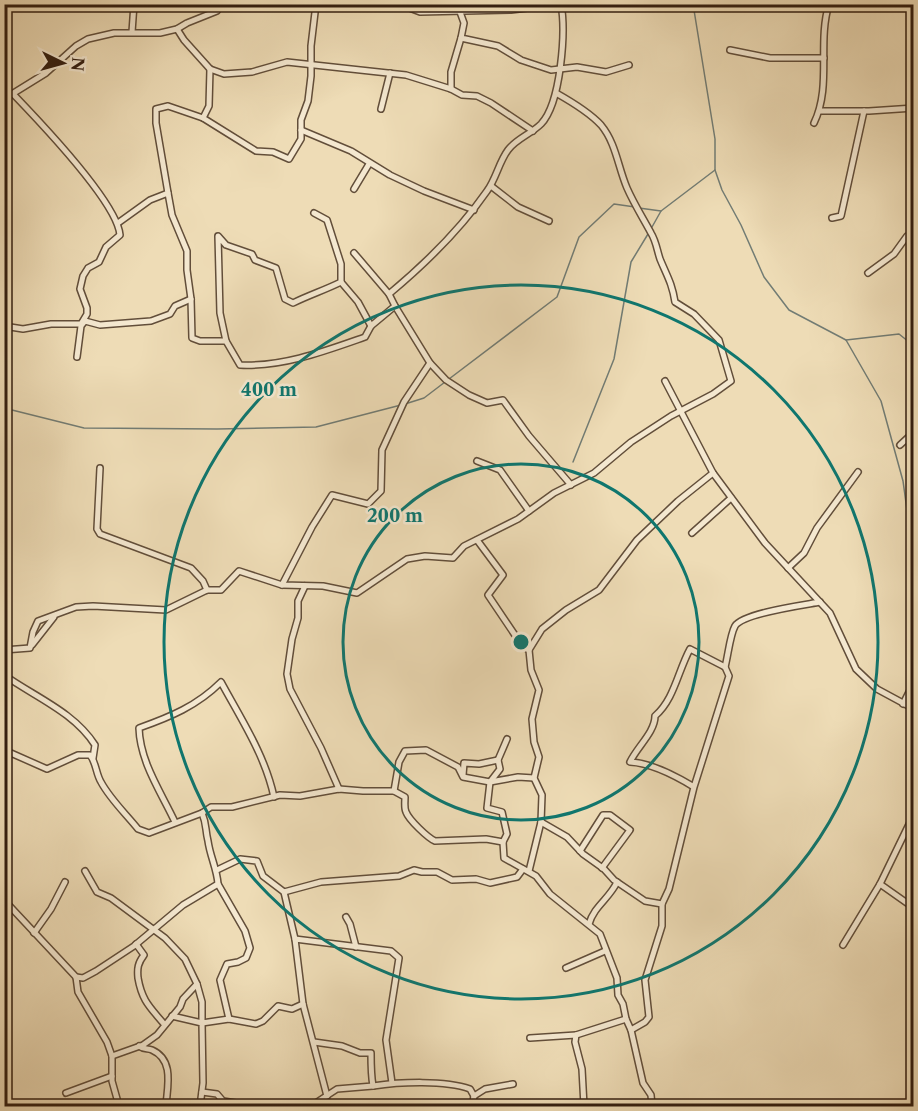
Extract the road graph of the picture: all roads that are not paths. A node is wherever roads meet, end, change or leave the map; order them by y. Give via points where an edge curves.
1 (134, 4) edge
2 (221, 4) edge
3 (316, 4) edge
4 (399, 4) edge
5 (560, 4) edge
6 (829, 4) edge
7 (460, 12) junction
8 (177, 29) junction
9 (132, 33) junction
10 (461, 38) junction
11 (730, 50) dead end
12 (824, 58) junction
13 (311, 64) junction
14 (630, 65) dead end
15 (559, 68) junction
16 (210, 69) junction
17 (390, 73) junction
18 (451, 89) junction
19 (556, 93) junction
20 (14, 95) junction
21 (4, 99) edge
22 (914, 108) edge
23 (381, 109) dead end
24 (820, 111) junction
25 (864, 111) junction
26 (203, 118) junction
27 (814, 123) dead end
28 (301, 130) junction
29 (533, 130) junction
30 (369, 164) junction
31 (490, 186) junction
32 (354, 189) dead end
33 (168, 193) junction
34 (474, 210) junction
35 (314, 213) dead end
36 (832, 218) dead end
37 (549, 221) dead end
38 (117, 224) junction
39 (914, 234) edge
40 (354, 253) dead end
41 (868, 273) dead end
42 (340, 282) junction
43 (388, 294) junction
44 (191, 299) junction
45 (395, 306) junction
46 (85, 321) junction
47 (4, 326) edge
48 (371, 326) junction
49 (226, 341) junction
50 (77, 357) dead end
51 (430, 363) junction
52 (665, 381) dead end
53 (680, 412) junction
54 (914, 432) edge
55 (900, 445) dead end
56 (477, 461) dead end
57 (100, 468) dead end
58 (858, 472) dead end
59 (713, 474) junction
60 (571, 485) junction
61 (731, 498) junction
62 (529, 511) junction
63 (692, 533) dead end
64 (477, 540) junction
65 (788, 568) junction
66 (282, 585) junction
67 (305, 586) junction
68 (207, 590) junction
69 (820, 602) junction
70 (55, 616) junction
71 (30, 648) junction
72 (4, 650) edge
73 (529, 650) junction
74 (725, 667) junction
75 (4, 675) edge
76 (914, 682) edge
77 (903, 704) junction
78 (914, 709) edge
79 (507, 739) dead end
80 (6, 751) edge
81 (93, 758) junction
82 (498, 760) junction
83 (4, 764) edge
84 (463, 777) junction
85 (534, 778) junction
86 (490, 782) junction
87 (694, 787) junction
88 (339, 789) junction
89 (394, 790) junction
90 (274, 797) junction
91 (202, 813) junction
92 (914, 814) edge
93 (175, 822) junction
94 (541, 822) junction
95 (502, 843) junction
96 (580, 850) junction
97 (602, 868) junction
98 (217, 870) junction
99 (526, 870) junction
100 (85, 871) dead end
101 (65, 882) dead end
102 (617, 882) junction
103 (218, 884) junction
104 (880, 884) junction
105 (284, 892) junction
106 (4, 900) edge
107 (662, 903) junction
108 (914, 908) edge
109 (346, 917) dead end
110 (589, 924) junction
111 (153, 930) junction
112 (34, 933) junction
113 (295, 939) junction
114 (136, 944) junction
115 (843, 945) dead end
116 (356, 947) junction
117 (605, 951) junction
118 (566, 968) dead end
119 (76, 977) junction
120 (197, 984) junction
121 (303, 1004) junction
122 (172, 1016) junction
123 (229, 1019) junction
124 (626, 1019) junction
125 (202, 1023) junction
126 (164, 1024) junction
127 (631, 1030) junction
128 (576, 1035) junction
129 (530, 1038) dead end
130 (314, 1042) junction
131 (139, 1046) junction
132 (112, 1056) junction
133 (112, 1076) junction
134 (392, 1083) junction
135 (513, 1084) dead end
136 (373, 1086) junction
137 (202, 1092) junction
138 (66, 1093) dead end
139 (327, 1096) junction
140 (474, 1096) junction
141 (236, 1103) dead end
142 (119, 1107) edge
143 (166, 1107) edge
144 (200, 1107) edge
145 (311, 1107) edge
146 (472, 1107) edge
147 (584, 1107) edge
148 (652, 1107) edge

1 - 9 street
2 - 8 street via 217,11
3 - 13 street
4 - 7 street via 420,12
5 - 7 street
5 - 15 street via 564,20
6 - 12 street
7 - 10 street via 464,23
8 - 9 street
8 - 16 street
9 - 20 street via 88,39
10 - 15 street via 498,46 521,60 551,70
10 - 18 street via 451,72
11 - 12 street via 770,58
12 - 24 street
13 - 16 street via 287,62 252,72 224,74
13 - 17 street
13 - 28 street
14 - 15 street via 606,72
15 - 19 street
16 - 26 street via 209,106
17 - 18 street
17 - 23 street
18 - 29 street via 491,103
19 - 29 street via 542,123
19 - 53 street via 582,109 613,143 616,161 672,283 675,302 719,340 731,381
20 - 21 street
20 - 38 street via 81,170
22 - 25 street
24 - 25 street
24 - 27 street
25 - 36 street via 841,216
26 - 28 street via 256,151 273,152 289,159 301,139
26 - 33 street via 168,106 156,109
28 - 30 street via 351,151
29 - 31 street via 508,149
30 - 32 street
30 - 34 street
31 - 34 street
31 - 37 street via 518,207
33 - 38 street via 150,200
33 - 44 street via 172,215 187,251
34 - 43 street via 416,272
35 - 42 street via 327,220 341,264
38 - 46 street via 120,235 83,276 80,289 87,308
39 - 41 street
40 - 43 street
42 - 48 street via 358,302
42 - 49 street via 293,303 285,299 276,268 226,245 218,236 220,313
43 - 45 street
44 - 46 street via 175,306 170,314 151,321 100,325
44 - 49 street via 192,338
45 - 48 street
45 - 51 street
46 - 47 street via 23,329
46 - 50 street
48 - 49 street via 365,337 260,366 240,365
51 - 60 street via 469,395 487,403 503,400
51 - 66 street via 403,405 382,450 381,491 368,504 332,495
52 - 53 street
53 - 59 street
53 - 60 street
54 - 55 street
56 - 62 street via 500,470
57 - 68 street via 96,529 100,534 192,568
58 - 65 street via 817,528 804,553
59 - 61 street
59 - 73 street via 637,540 598,590 542,629
60 - 62 street
61 - 63 street
61 - 65 street
62 - 64 street
64 - 67 street via 453,558 407,559 357,592
64 - 73 street via 503,575 488,595 523,648
65 - 69 street
66 - 67 street
66 - 68 street via 239,571 221,590
67 - 88 street via 298,601 287,674 290,689
68 - 70 street via 166,610 93,606 75,607
69 - 74 street via 741,619 734,626
69 - 77 street via 834,620 856,669 877,689
70 - 71 street
70 - 71 street via 38,621
71 - 72 street
73 - 85 street via 539,690 532,718 539,757
74 - 87 street via 729,676
74 - 87 street via 690,649 665,706 655,716 655,724 630,762
75 - 81 street via 76,722 95,745
76 - 77 street
77 - 78 street
79 - 82 street
80 - 81 street via 47,769 78,755
80 - 83 street
81 - 93 street via 102,786 138,829 149,833
82 - 84 street via 464,763
82 - 86 street via 500,769
84 - 86 street
84 - 89 street via 458,768 426,750 405,751
85 - 86 street
85 - 94 street via 542,795
86 - 95 street via 487,808 502,812 507,834
87 - 107 street via 669,889
88 - 89 street
88 - 90 street
89 - 95 street via 405,797 406,813 431,840 486,839
90 - 91 street via 232,807 211,807
90 - 93 street via 244,721 221,682 195,704 139,728 139,743
91 - 93 street
91 - 98 street
92 - 104 street
94 - 96 street
94 - 99 street
95 - 99 street via 504,858
96 - 97 street
96 - 97 street via 603,815 610,815 630,830
97 - 102 street
98 - 103 street
98 - 105 street via 240,859 257,861 263,876
99 - 105 street via 518,877 490,883 452,880 437,872 414,870 399,876 321,882
99 - 110 street
100 - 111 street via 97,892
101 - 112 street
102 - 107 street via 645,901
102 - 110 street via 595,908
103 - 111 street
103 - 123 street via 245,931 250,948 246,958 227,964 220,980
104 - 108 street
104 - 115 street
105 - 113 street
106 - 112 street
107 - 127 street via 662,926 645,980 649,1017
109 - 116 street
110 - 117 street via 600,934
111 - 114 street
111 - 120 street via 185,959
112 - 119 street
113 - 116 street
113 - 121 street
114 - 119 street via 96,971
114 - 126 street via 144,955 137,970 141,994
116 - 134 street via 391,951 399,958 386,1040
117 - 118 street
117 - 124 street via 617,978
119 - 132 street via 78,992
120 - 122 street
120 - 125 street
121 - 123 street via 292,1009 278,1006 256,1024
121 - 130 street
122 - 125 street
122 - 126 street
123 - 125 street
124 - 127 street
124 - 128 street
125 - 137 street
126 - 131 street via 157,1035
127 - 148 street
128 - 129 street
128 - 147 street
130 - 136 street via 372,1053
130 - 139 street
131 - 132 street
131 - 143 street via 153,1050 165,1062
132 - 133 street
133 - 138 street
133 - 142 street
134 - 136 street
134 - 140 street via 460,1085 470,1089
135 - 140 street via 485,1089
136 - 139 street via 337,1089
137 - 141 street
137 - 144 street
139 - 145 street
140 - 146 street

